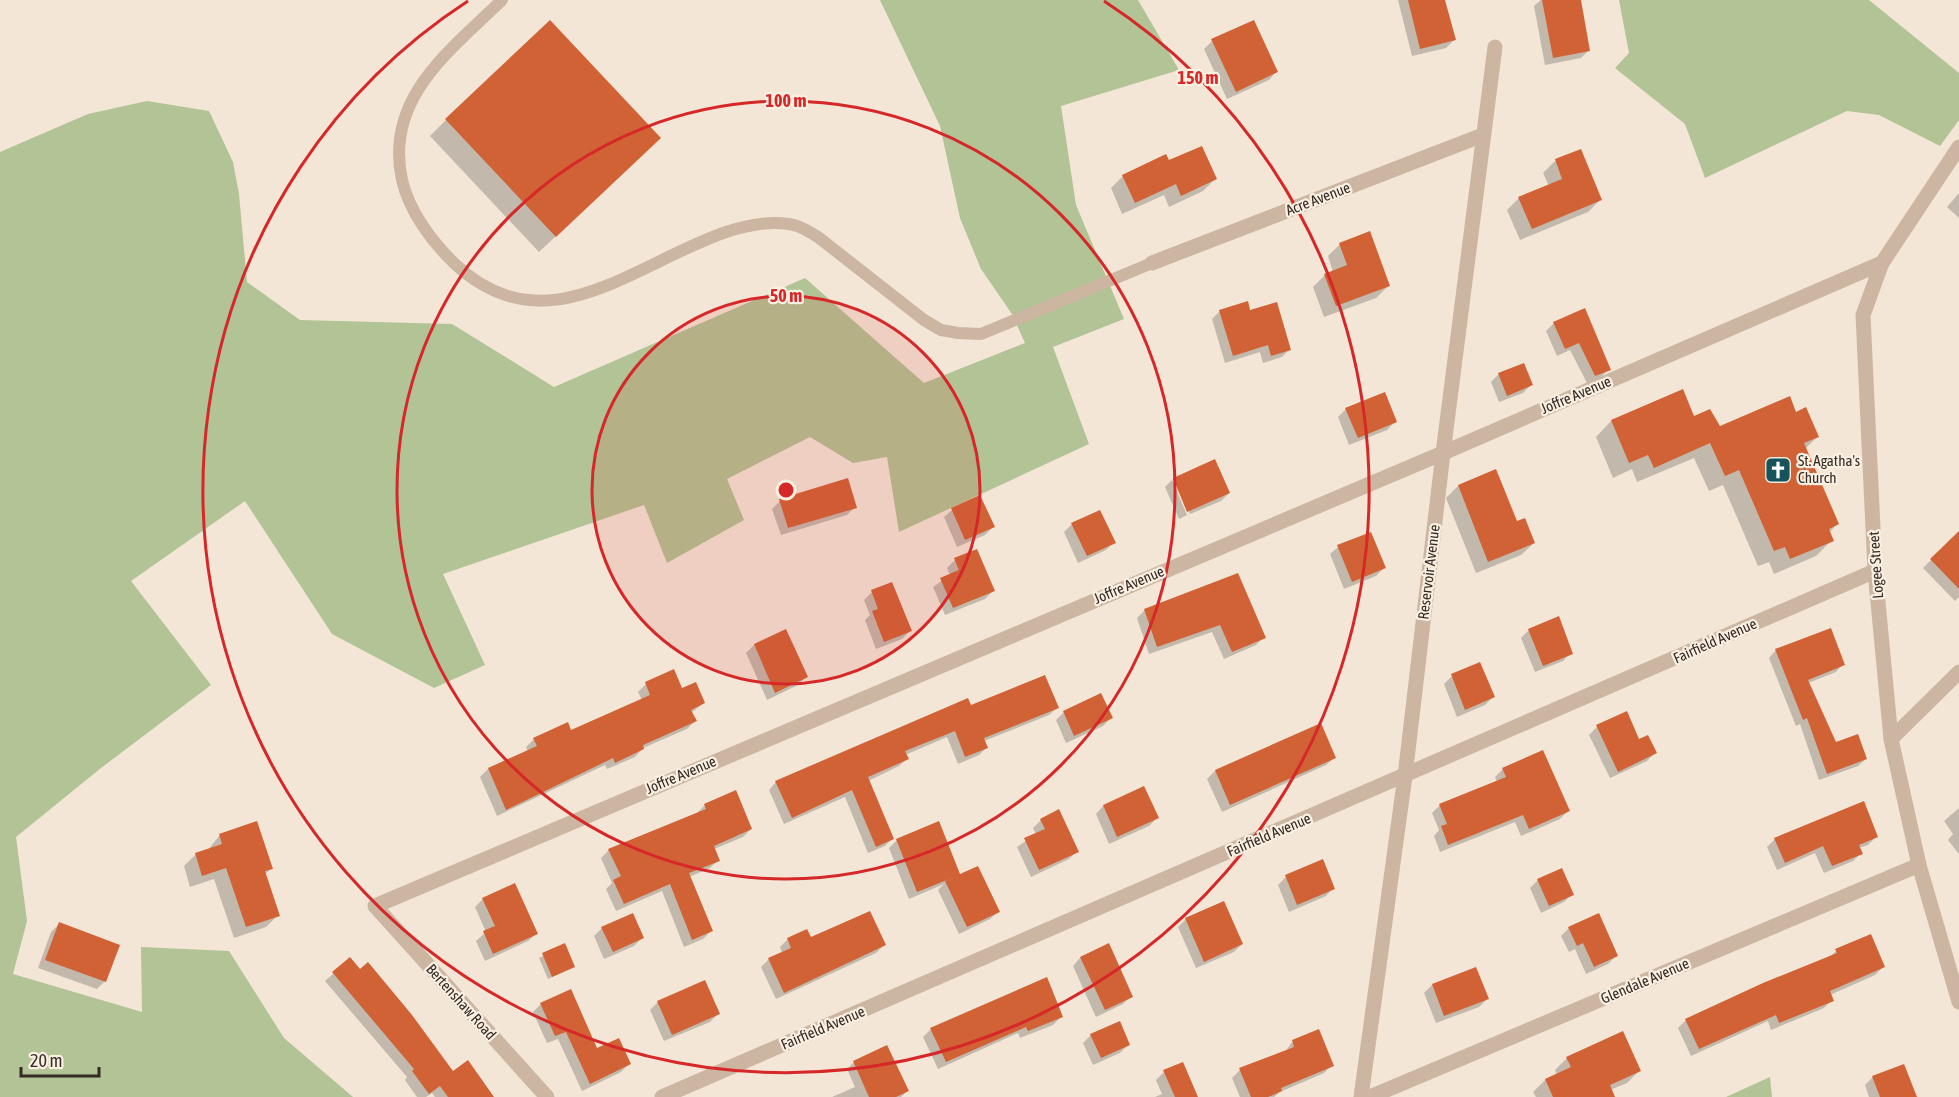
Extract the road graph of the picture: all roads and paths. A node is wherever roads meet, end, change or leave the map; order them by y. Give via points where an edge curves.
1 (502, 0) edge
2 (1495, 47) dead end
3 (1483, 135) junction
4 (1959, 147) edge
5 (1152, 263) joint
6 (1882, 263) junction
7 (1443, 453) junction
8 (1875, 571) junction
9 (1959, 672) edge
10 (1892, 740) junction
11 (1406, 776) junction
12 (1919, 865) junction
13 (375, 906) joint
14 (1956, 982) edge
15 (1959, 1002) edge
16 (547, 1097) edge
17 (662, 1097) edge
18 (1362, 1097) edge
19 (1370, 1097) edge

1 - 5 lane via 421,83 407,106 398,162 405,192 424,227 471,278 496,293 522,301 587,294 703,240 747,225 779,224 798,226 818,237 940,330 981,334
2 - 3 street, Reservoir Avenue
3 - 5 street, Acre Avenue
3 - 7 street, Reservoir Avenue
4 - 6 street, Logee Street
6 - 7 street, Joffre Avenue
6 - 8 street, Logee Street via 1863,315
7 - 11 street, Reservoir Avenue
7 - 13 street, Joffre Avenue
8 - 10 street, Logee Street
8 - 11 street, Fairfield Avenue
9 - 10 street
10 - 12 street, Logee Street
11 - 17 street, Fairfield Avenue
11 - 18 street, Reservoir Avenue
12 - 14 street, Logee Street
12 - 19 street, Glendale Avenue
13 - 16 street, Bertenshaw Road
14 - 15 street, Logee Street

